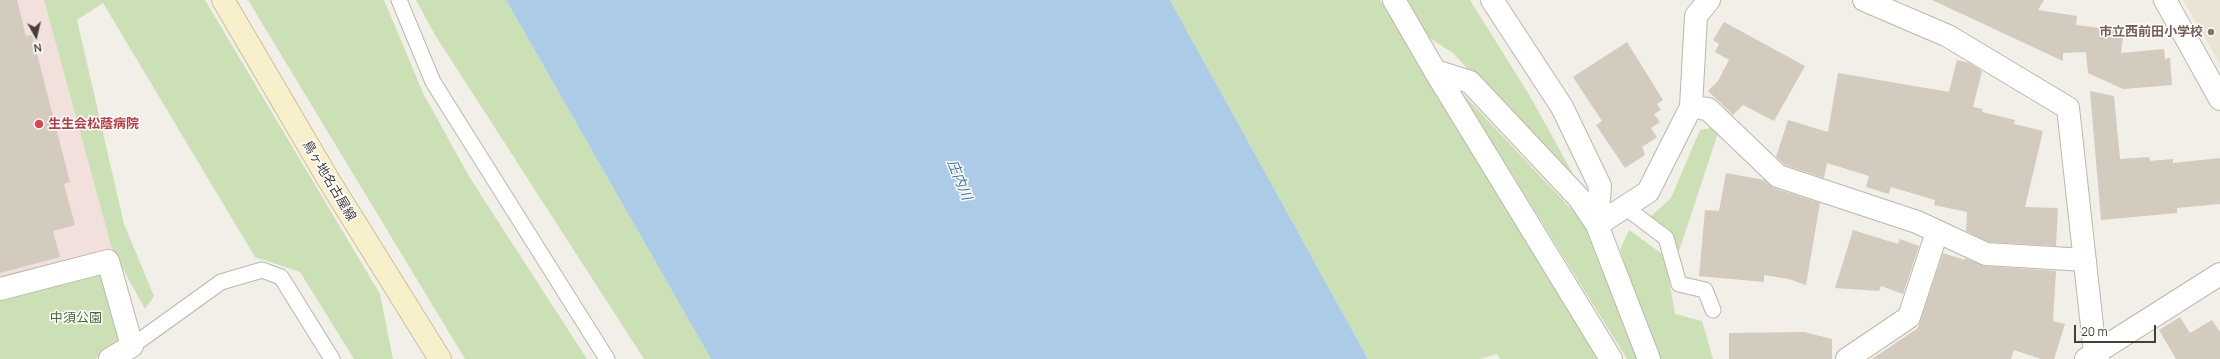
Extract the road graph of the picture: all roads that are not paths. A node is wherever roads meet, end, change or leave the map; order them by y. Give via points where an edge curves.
1 (223, 0) edge
2 (399, 0) edge
3 (1394, 0) edge
4 (1492, 0) edge
5 (1709, 0) edge
6 (1864, 0) edge
7 (2165, 0) edge
8 (1435, 71) junction
9 (2220, 99) edge
10 (1691, 107) junction
11 (1625, 207) junction
12 (1597, 225) junction
13 (1936, 232) junction
14 (2085, 260) junction
15 (2220, 274) edge
16 (0, 289) edge
17 (1713, 310) dead end
18 (132, 346) junction
19 (2093, 357) edge
20 (110, 359) edge
21 (332, 359) edge
22 (440, 359) edge
23 (607, 359) edge
24 (1611, 359) edge
25 (1649, 359) edge
26 (1847, 359) edge

1 - 22 main road, 鳥ヶ地名古屋線 via 332,185
2 - 23 lane via 433,82
3 - 8 street
4 - 12 street via 1562,107 1600,186
5 - 10 street via 1696,16
6 - 14 street via 1948,36 2068,108
7 - 9 street
8 - 12 street via 1470,82 1579,198
8 - 24 street
10 - 11 street via 1648,192
10 - 13 street via 1708,109 1778,176 1917,222
11 - 12 street
11 - 17 lane via 1666,238 1679,284 1706,290
12 - 25 street
13 - 14 street via 1986,254
13 - 26 street via 1909,318
14 - 19 street
15 - 19 street
16 - 18 street via 108,261
18 - 20 street
18 - 21 lane via 221,282 262,270 281,277

